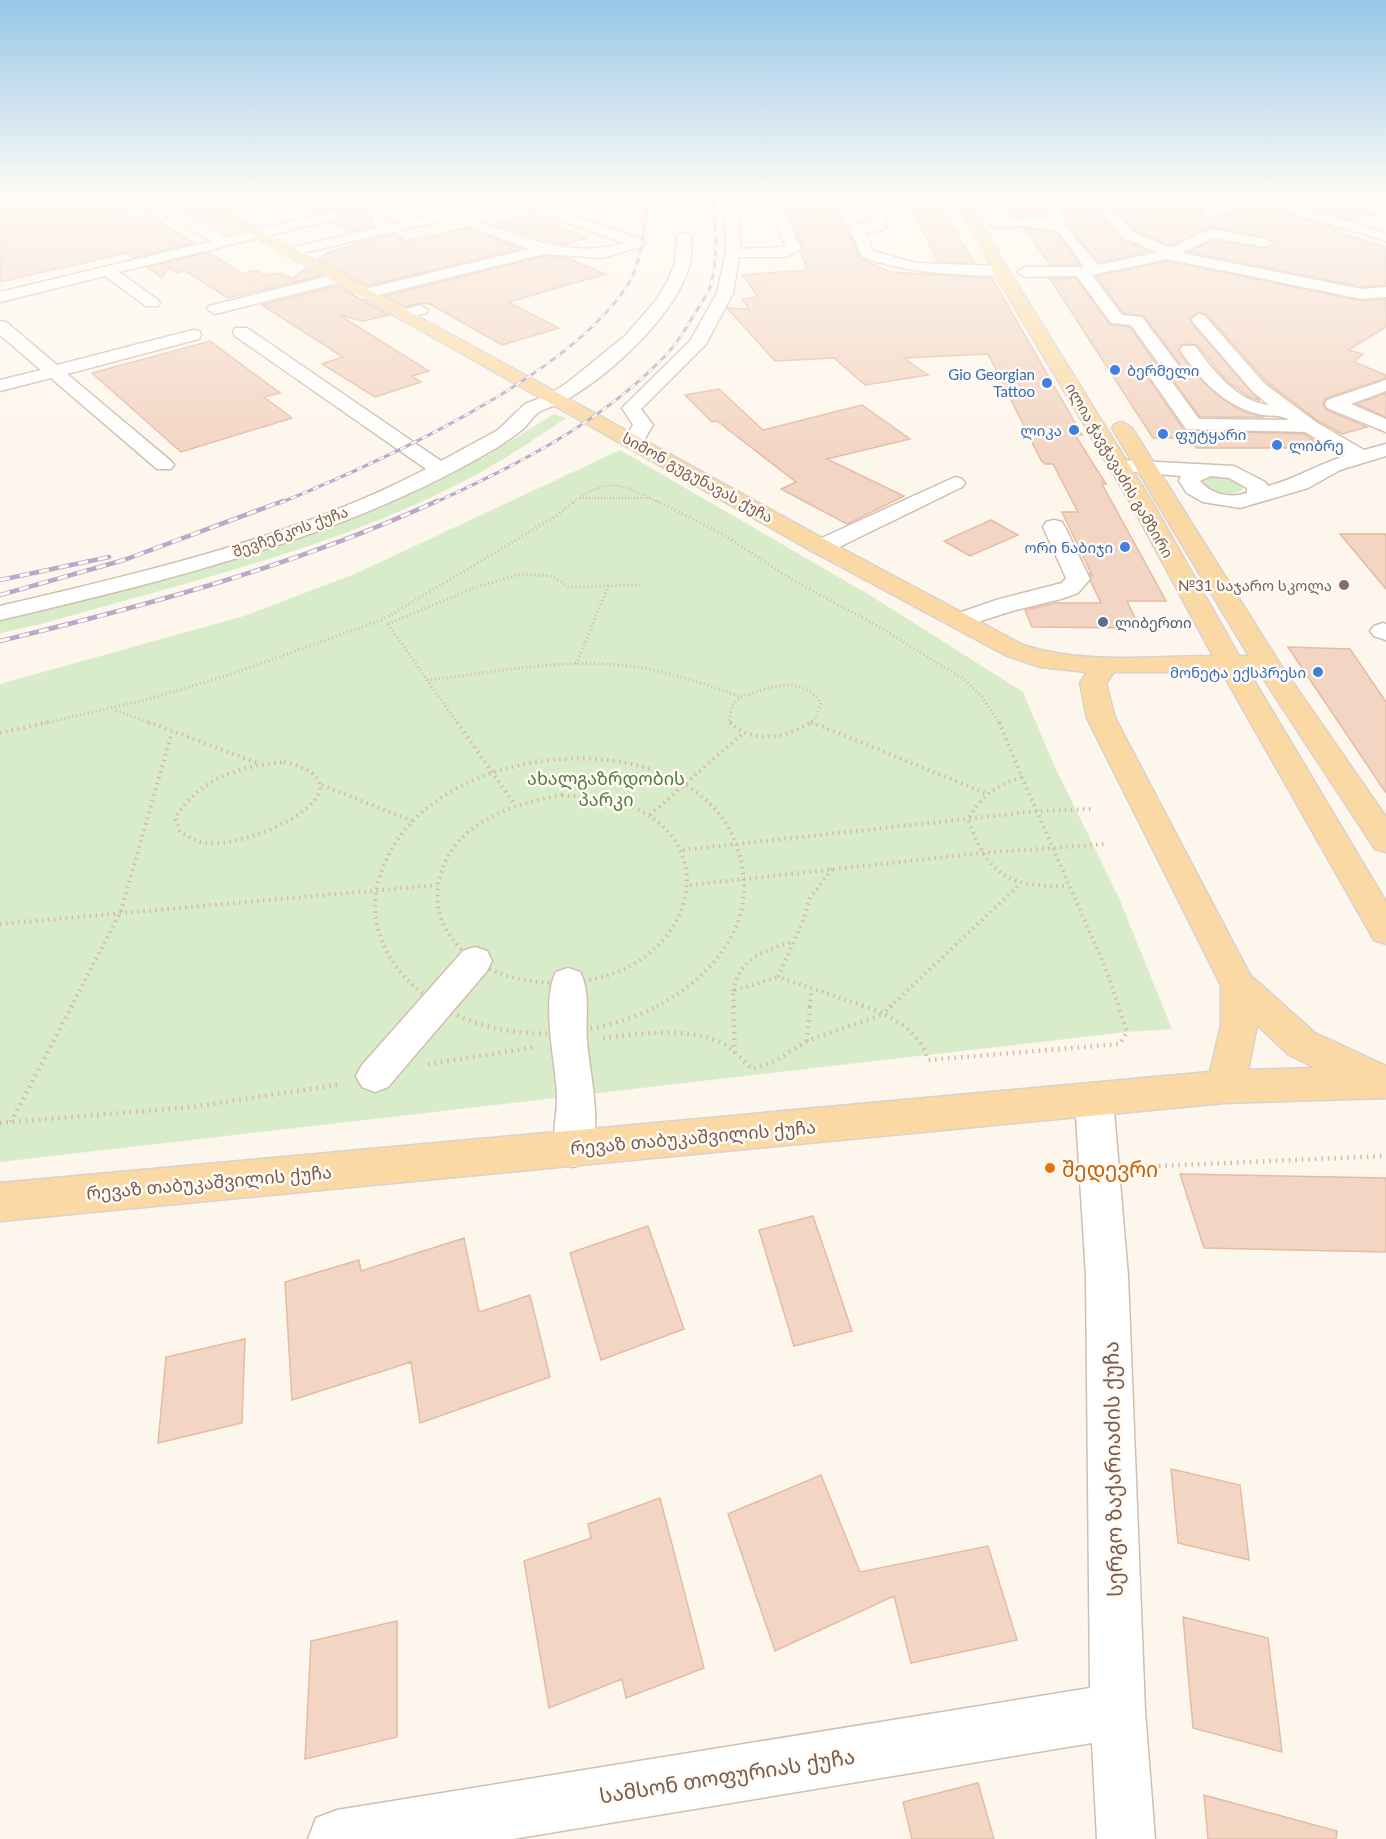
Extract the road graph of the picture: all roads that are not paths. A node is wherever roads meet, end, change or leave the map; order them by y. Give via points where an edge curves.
1 (62, 283) edge
2 (124, 283) edge
3 (308, 283) edge
4 (343, 283) edge
5 (408, 283) edge
6 (673, 283) edge
7 (727, 283) edge
8 (1008, 283) edge
9 (1032, 283) edge
10 (1095, 283) edge
11 (1302, 283) edge
12 (1038, 292) dead end
13 (1386, 292) edge
14 (362, 294) junction
15 (0, 297) edge
16 (152, 303) dead end
17 (215, 309) dead end
18 (420, 310) dead end
19 (402, 315) junction
20 (1199, 319) dead end
21 (0, 326) edge
22 (241, 332) dead end
23 (193, 336) dead end
24 (1189, 350) dead end
25 (54, 371) junction
26 (1386, 385) edge
27 (0, 386) edge
28 (557, 398) junction
29 (1291, 411) junction
30 (1113, 413) dead end
31 (1309, 426) junction
32 (1386, 426) edge
33 (634, 441) junction
34 (1386, 450) edge
35 (1362, 458) junction
36 (164, 465) dead end
37 (1119, 466) junction
38 (1146, 466) junction
39 (1333, 466) junction
40 (1263, 468) dead end
41 (1287, 468) dead end
42 (441, 470) junction
43 (1223, 470) junction
44 (1200, 471) junction
45 (955, 483) dead end
46 (1257, 496) junction
47 (1215, 499) junction
48 (1141, 502) junction
49 (1167, 502) junction
50 (1054, 527) dead end
51 (821, 547) junction
52 (0, 614) edge
53 (962, 621) junction
54 (1014, 650) junction
55 (1231, 662) junction
56 (1159, 663) junction
57 (1106, 664) junction
58 (1267, 664) junction
59 (1264, 717) junction
60 (1101, 718) junction
61 (1386, 841) edge
62 (1386, 931) edge
63 (476, 961) road end
64 (568, 982) road end
65 (1238, 985) junction
66 (375, 1076) road end
67 (1384, 1083) edge
68 (1224, 1087) junction
69 (1094, 1100) junction
70 (573, 1149) junction
71 (0, 1202) edge
72 (1118, 1711) junction
73 (337, 1839) edge
74 (1126, 1839) edge

1 - 15 street
2 - 16 street
3 - 17 street
4 - 14 main road, სიმონ გუგუნავას ქუჩა
5 - 14 street
6 - 28 street, შევჩენკოს ქუჩა via 649,321 620,351
7 - 33 street via 697,344 631,408 643,425
8 - 37 main road, ილია ჭავჭავაძის გამზირი
9 - 12 main road
10 - 31 street via 1117,320 1136,320 1175,373 1156,373 1193,425
11 - 13 street via 1373,295
14 - 19 main road, სიმონ გუგუნავას ქუჩა
18 - 19 street
19 - 28 main road, სიმონ გუგუნავას ქუჩა
20 - 29 street via 1259,388
21 - 25 street
22 - 42 street
23 - 25 street
24 - 29 street via 1220,389 1268,412
25 - 27 street
25 - 36 street
26 - 32 street via 1334,404
28 - 33 main road, სიმონ გუგუნავას ქუჩა
28 - 42 street, შევჩენკოს ქუჩა via 532,408 515,426
29 - 31 street
30 - 38 main road, ილია ჭავჭავაძის გამზირი
31 - 35 street
33 - 51 main road, სიმონ გუგუნავას ქუჩა
34 - 35 street
35 - 39 street
37 - 38 street
37 - 48 main road, ილია ჭავჭავაძის გამზირი
38 - 44 street
38 - 49 main road, ილია ჭავჭავაძის გამზირი
39 - 41 street
39 - 46 street via 1302,484
40 - 43 street
42 - 52 street, შევჩენკოს ქუჩა via 263,542 171,571
43 - 44 street
43 - 46 street via 1252,481 1258,486
44 - 47 street via 1189,481
45 - 51 street
46 - 47 street via 1242,501
47 - 49 street
48 - 49 street
48 - 55 main road, ილია ჭავჭავაძის გამზირი
49 - 58 main road, ილია ჭავჭავაძის გამზირი
50 - 53 street via 1078,579 1070,588
51 - 53 main road, სიმონ გუგუნავას ქუჩა
53 - 54 main road, სიმონ გუგუნავას ქუჩა
54 - 57 main road, სიმონ გუგუნავას ქუჩა via 1055,662
54 - 60 main road via 1071,686
55 - 56 main road, სიმონ გუგუნავას ქუჩა
55 - 58 main road, სიმონ გუგუნავას ქუჩა
55 - 59 main road, ილია ჭავჭავაძის გამზირი
56 - 57 main road, სიმონ გუგუნავას ქუჩა
56 - 59 main road via 1218,682
57 - 60 main road via 1093,683
58 - 61 main road, ილია ჭავჭავაძის გამზირი
59 - 62 main road, ილია ჭავჭავაძის გამზირი
60 - 65 main road
63 - 66 street
64 - 70 street via 576,1094
65 - 67 main road via 1302,1044
65 - 68 main road via 1239,1043
67 - 68 main road, რევაზ თაბუკაშვილის ქუჩა
68 - 69 main road, რევაზ თაბუკაშვილის ქუჩა
69 - 70 main road, რევაზ თაბუკაშვილის ქუჩა
69 - 72 street, სერგო ზაქარიაძის ქუჩა via 1107,1276
70 - 71 main road, რევაზ თაბუკაშვილის ქუჩა
72 - 73 street, სამსონ თოფურიას ქუჩა
72 - 74 street, სერგო ზაქარიაძის ქუჩა

